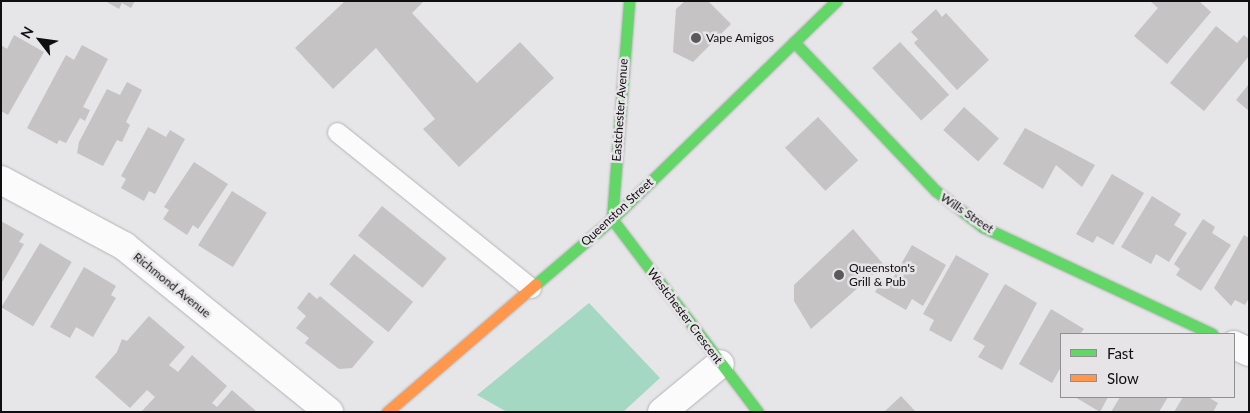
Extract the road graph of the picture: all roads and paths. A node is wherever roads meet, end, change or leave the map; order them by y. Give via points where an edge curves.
1 (629, 1) edge
2 (836, 1) edge
3 (794, 42) junction
4 (337, 132) dead end
5 (1, 180) edge
6 (612, 219) junction
7 (532, 288) junction
8 (1210, 333) edge
9 (1235, 345) edge
10 (1249, 352) edge
11 (720, 364) junction
12 (330, 412) edge
13 (388, 412) edge
14 (662, 412) edge
15 (758, 412) edge

1 - 6 main road, Eastchester Avenue
2 - 3 main road, Queenston Street
3 - 6 main road, Queenston Street
3 - 8 main road, Wills Street via 936,191 983,226
4 - 7 lane
5 - 12 street, Richmond Avenue via 124,246
6 - 7 main road, Queenston Street
6 - 11 main road, Westchester Crescent
7 - 13 main road, Queenston Street
9 - 10 street
11 - 14 street
11 - 15 main road, Westchester Crescent

